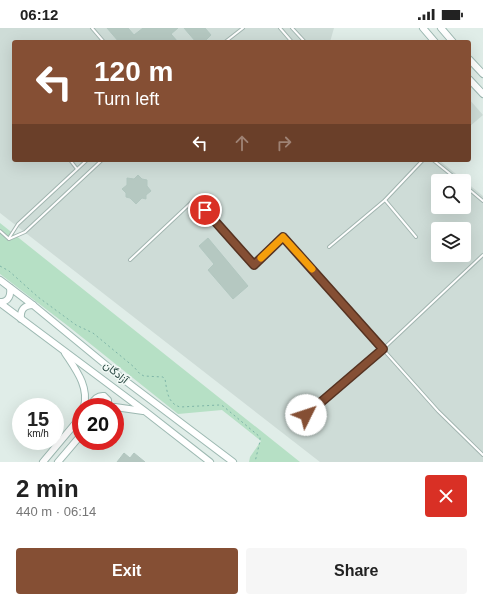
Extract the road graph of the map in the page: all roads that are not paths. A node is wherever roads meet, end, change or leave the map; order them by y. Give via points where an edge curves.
1 (92, 28) edge
2 (243, 28) edge
3 (280, 28) edge
4 (292, 28) edge
5 (423, 28) edge
6 (441, 28) edge
7 (102, 40) edge
8 (228, 40) edge
9 (290, 40) edge
10 (302, 40) edge
11 (434, 40) edge
12 (452, 40) edge
13 (471, 61) edge
14 (483, 74) edge
15 (471, 81) edge
16 (483, 94) edge
17 (72, 162) edge
18 (85, 162) edge
19 (100, 162) edge
20 (421, 162) edge
21 (435, 162) edge
22 (77, 169) junction
23 (450, 174) edge
24 (471, 192) edge
25 (385, 200) junction
26 (483, 201) edge
27 (0, 231) edge
28 (416, 237) dead end
29 (9, 239) junction
30 (329, 247) dead end
31 (483, 255) edge
32 (130, 260) dead end
33 (0, 280) edge
34 (10, 288) junction
35 (0, 302) edge
36 (33, 305) junction
37 (20, 319) junction
38 (383, 349) junction
39 (63, 350) junction
40 (85, 398) edge
41 (124, 408) edge
42 (146, 412) junction
43 (306, 415) dead end
44 (72, 427) edge
45 (72, 446) edge
46 (483, 455) edge
47 (43, 462) edge
48 (58, 462) edge
49 (210, 462) edge
50 (233, 462) edge

1 - 7 lane
2 - 8 lane
3 - 9 lane
4 - 10 lane
5 - 11 main road
6 - 12 main road
13 - 14 main road
15 - 16 main road
17 - 22 lane
18 - 22 lane
19 - 29 lane via 25,232
20 - 25 lane
21 - 23 lane
22 - 29 lane via 18,224
24 - 26 lane
25 - 28 lane
25 - 30 lane
27 - 29 lane
31 - 38 lane
32 - 38 lane via 195,199 254,265 283,237
33 - 34 main road, آزادگان
34 - 35 main road via 11,294 8,299
34 - 36 main road, آزادگان
35 - 37 main road, آزادگان
36 - 37 main road via 22,308
36 - 50 main road, آزادگان
37 - 39 main road, آزادگان
38 - 43 lane
38 - 46 lane via 438,411
39 - 40 main road via 83,384
39 - 42 main road, آزادگان
41 - 42 main road
42 - 49 main road, آزادگان
44 - 47 main road
45 - 48 main road

